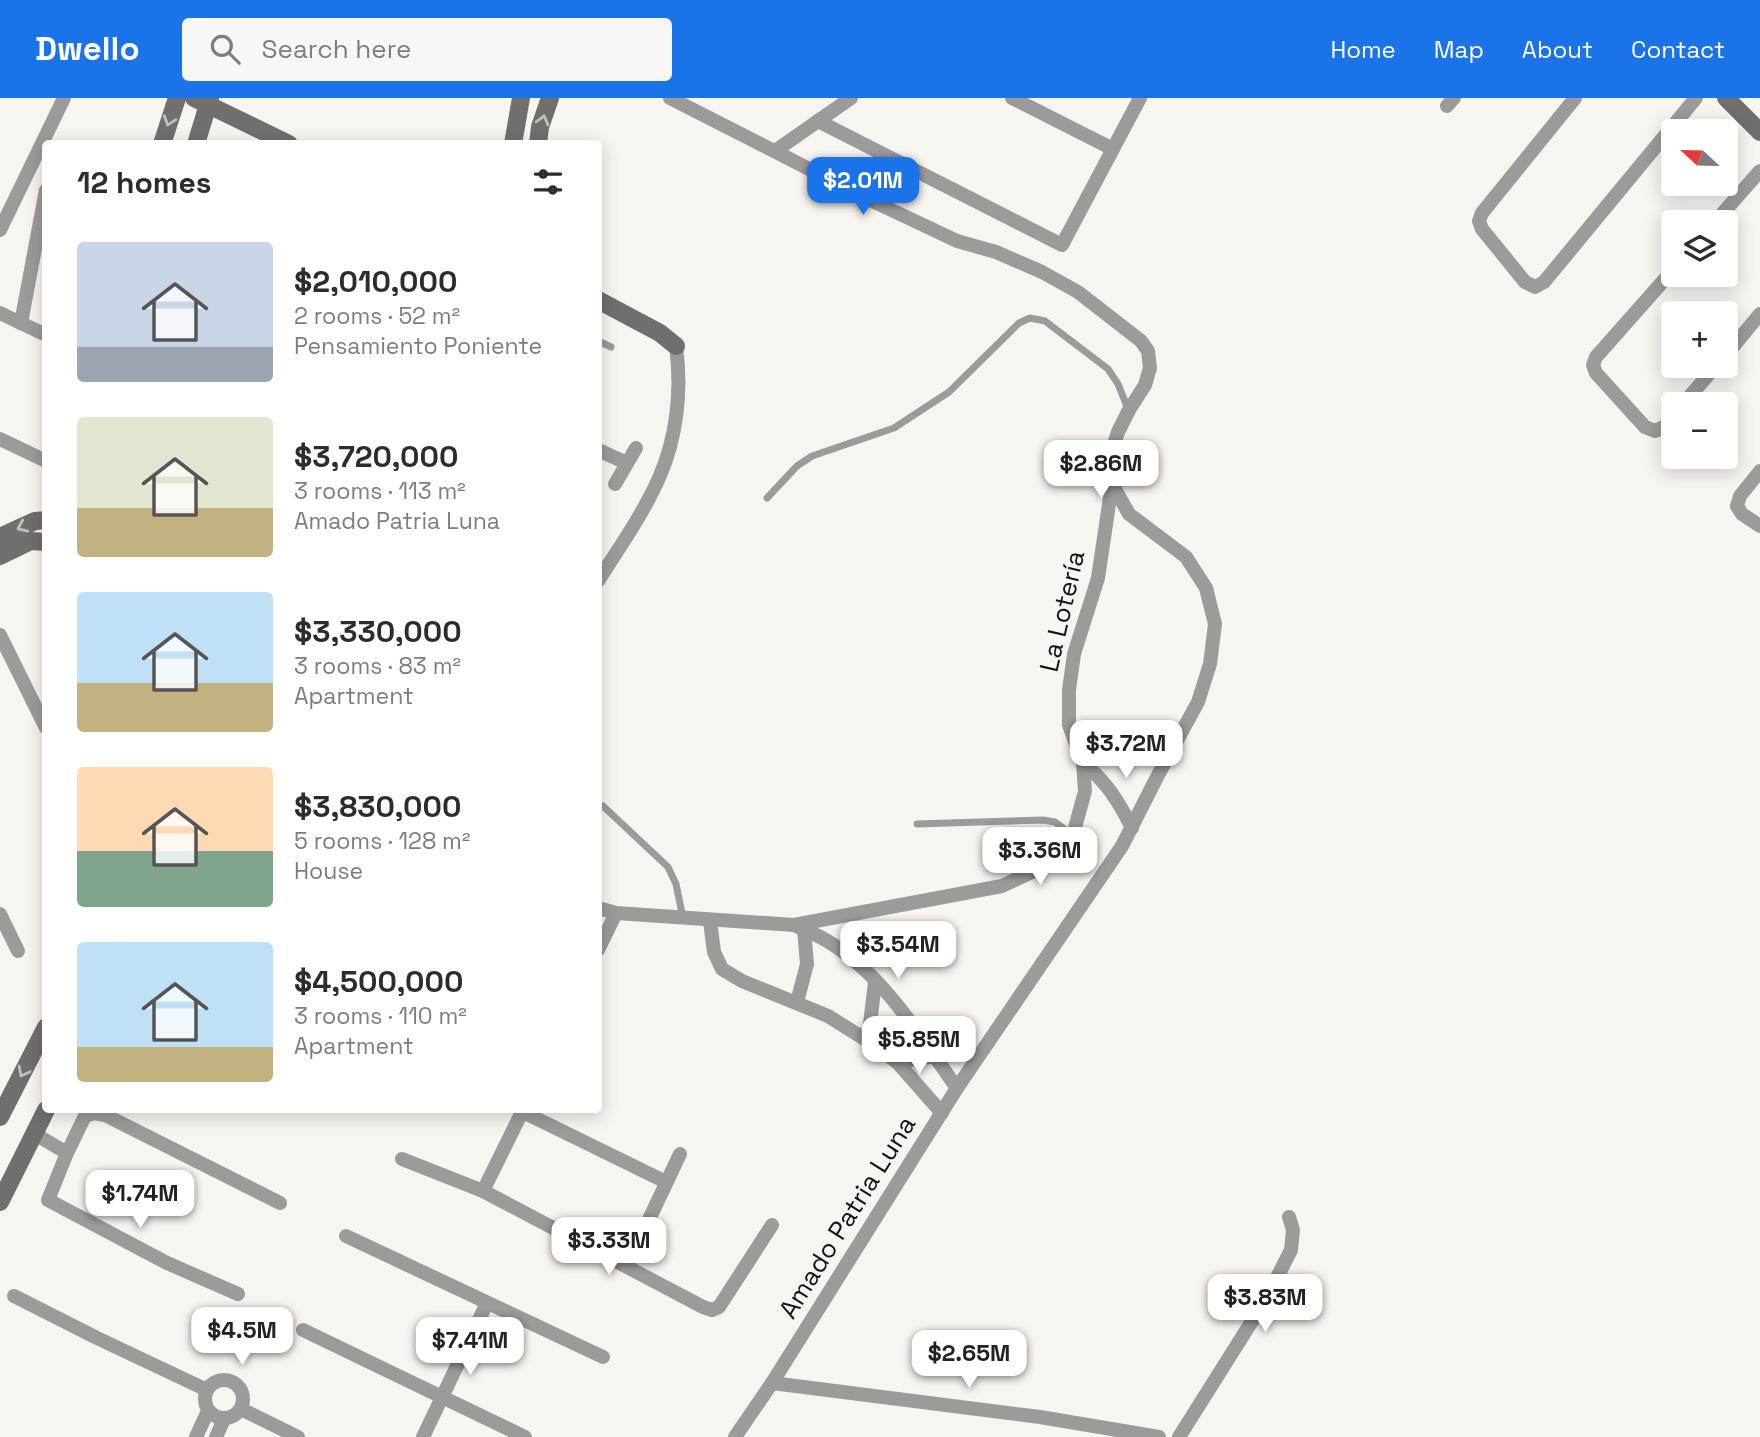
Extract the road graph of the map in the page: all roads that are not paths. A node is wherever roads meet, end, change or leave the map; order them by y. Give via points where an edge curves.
1 (177, 98) edge
2 (521, 98) edge
3 (550, 98) edge
4 (670, 98) edge
5 (851, 98) edge
6 (1012, 98) edge
7 (1140, 98) edge
8 (1576, 98) edge
9 (1696, 98) edge
10 (1726, 98) edge
11 (204, 100) edge
12 (63, 102) edge
13 (818, 121) junction
14 (1760, 132) edge
15 (44, 140) edge
16 (55, 140) edge
17 (163, 140) edge
18 (197, 140) edge
19 (281, 140) edge
20 (514, 140) edge
21 (538, 140) edge
22 (42, 145) edge
23 (1114, 149) junction
24 (775, 151) junction
25 (1760, 171) edge
26 (1726, 210) edge
27 (42, 211) edge
28 (0, 230) edge
29 (1661, 284) edge
30 (602, 302) edge
31 (0, 313) edge
32 (1760, 314) edge
33 (21, 323) junction
34 (42, 333) edge
35 (1738, 341) edge
36 (602, 343) edge
37 (676, 346) joint
38 (611, 347) dead end
39 (1706, 378) edge
40 (1693, 392) edge
41 (1129, 410) junction
42 (1661, 428) edge
43 (0, 439) edge
44 (636, 448) dead end
45 (602, 452) edge
46 (42, 459) edge
47 (627, 463) junction
48 (1760, 471) edge
49 (615, 484) dead end
50 (1112, 484) junction
51 (767, 498) dead end
52 (42, 520) edge
53 (1760, 526) edge
54 (0, 537) edge
55 (42, 542) edge
56 (0, 556) edge
57 (602, 574) edge
58 (0, 635) edge
59 (42, 720) edge
60 (1083, 763) junction
61 (603, 806) dead end
62 (917, 824) dead end
63 (1132, 828) junction
64 (1073, 835) junction
65 (602, 909) edge
66 (616, 913) junction
67 (0, 914) edge
68 (683, 919) junction
69 (710, 921) junction
70 (799, 927) junction
71 (602, 942) edge
72 (18, 951) dead end
73 (875, 982) junction
74 (797, 1002) junction
75 (42, 1035) edge
76 (868, 1041) junction
77 (934, 1056) junction
78 (897, 1062) junction
79 (957, 1088) junction
80 (45, 1113) edge
81 (520, 1113) edge
82 (527, 1113) edge
83 (942, 1113) junction
84 (0, 1117) edge
85 (35, 1134) junction
86 (67, 1153) junction
87 (680, 1154) dead end
88 (402, 1159) dead end
89 (666, 1182) junction
90 (483, 1191) junction
91 (0, 1202) edge
92 (280, 1203) dead end
93 (1289, 1217) dead end
94 (772, 1225) dead end
95 (346, 1236) dead end
96 (628, 1266) junction
97 (238, 1294) dead end
98 (14, 1296) dead end
99 (487, 1303) junction
100 (303, 1330) dead end
101 (603, 1357) dead end
102 (772, 1383) junction
103 (207, 1390) junction
104 (441, 1398) junction
105 (241, 1409) junction
106 (208, 1411) junction
107 (224, 1419) junction
108 (196, 1437) edge
109 (216, 1437) edge
110 (298, 1437) edge
111 (423, 1437) edge
112 (525, 1437) edge
113 (735, 1437) edge
114 (1159, 1437) edge
115 (1179, 1437) edge

1 -> 17 street
2 - 20 street
21 -> 3 street
4 - 24 street
5 - 13 street
6 - 23 street
7 - 23 street
8 - 9 street via 1479,221 1525,282 1535,286 1545,282
10 - 14 street
11 - 18 street
11 - 19 street
12 - 15 street
12 - 16 street
13 - 23 street via 1062,245
13 - 24 street
22 - 28 street
24 - 41 street, La Lotería via 934,230 1042,272 1078,292 1148,351 1146,385
25 - 26 street
27 - 33 street
29 - 42 street via 1593,365 1645,427
30 - 37 street
31 - 33 street
32 - 35 street
33 - 34 street
36 - 38 lane
37 - 57 street via 681,377 676,421 660,477
39 - 40 street
41 - 50 street, La Lotería via 1110,457
41 - 51 lane via 1108,369 1045,321 1030,318 1019,323 949,392 894,428 812,456
43 - 46 street
44 - 47 street
45 - 47 street
47 - 49 street
48 - 53 street via 1737,506
50 - 60 street, La Lotería via 1098,578 1074,654 1069,690 1069,725
50 - 63 street, Amado Patria Luna via 1129,514 1186,556 1206,589 1215,624 1210,664 1198,702
52 -> 54 street
55 - 56 street via 32,541
58 - 59 street
60 - 63 street via 1114,794
60 - 64 street, La Lotería via 1085,791
61 - 68 lane via 668,867
62 - 64 lane via 1043,820 1055,822
63 - 79 street, Amado Patria Luna
64 - 70 street, La Lotería via 1051,863 1002,886
65 - 66 street, La Lotería
66 - 68 street, La Lotería
66 - 71 street
67 - 72 street
68 - 69 street, La Lotería
69 - 70 street, La Lotería
69 - 74 street via 714,952 722,969
70 - 73 street via 829,942
70 - 74 street via 807,964
73 - 76 street
73 - 77 street
74 - 76 street
75 -> 84 street
76 - 78 street
77 - 78 street
77 - 79 street
78 - 83 street
79 - 83 street, Amado Patria Luna
80 - 85 street
81 - 90 street
82 - 89 street
83 - 102 street, Amado Patria Luna
85 - 86 street
85 - 91 street
86 - 92 street via 85,1116 104,1115
86 - 97 street via 48,1200 167,1263
87 - 89 street
88 - 90 street
89 - 96 street
90 - 96 street
93 - 115 street via 1293,1230 1290,1251 1266,1300
94 - 96 street via 719,1307 712,1310
95 - 99 street
98 - 103 street
99 - 101 street
99 - 104 street
100 - 104 street
102 - 113 street, Amado Patria Luna
102 - 114 street
103 - 105 street via 214,1382 234,1382 244,1399
103 - 106 street
104 - 111 street
104 - 112 street
105 - 107 street
105 - 110 street
106 - 107 street
106 - 108 street
107 - 109 street

